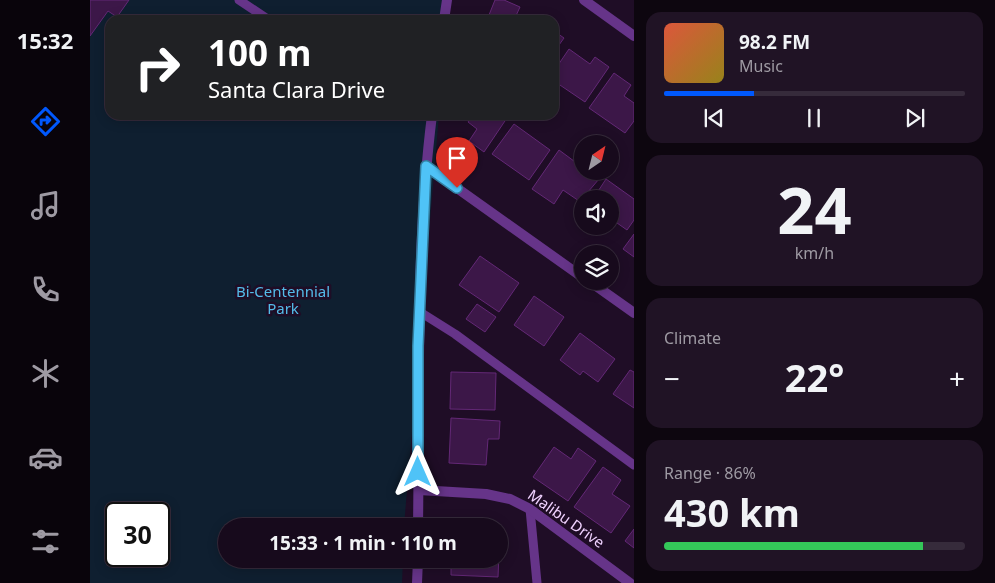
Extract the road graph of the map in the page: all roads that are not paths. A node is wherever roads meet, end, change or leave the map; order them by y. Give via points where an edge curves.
1 (239, 0) edge
2 (446, 0) edge
3 (584, 0) edge
4 (262, 15) edge
5 (444, 15) edge
6 (634, 36) edge
7 (431, 120) edge
8 (426, 166) junction
9 (574, 271) edge
10 (602, 290) edge
11 (420, 312) junction
12 (634, 313) edge
13 (634, 465) edge
14 (419, 490) junction
15 (530, 509) junction
16 (418, 518) edge
17 (418, 568) edge
18 (417, 583) edge
19 (537, 583) edge
20 (630, 583) edge

1 - 4 lane
2 - 5 street
3 - 6 street
7 - 8 street
8 - 9 street
8 - 11 street
10 - 12 street
11 - 13 lane
11 - 14 street
14 - 15 street, Malibu Drive via 486,494 510,499
14 - 16 street
15 - 19 lane
15 - 20 street, Malibu Drive
17 - 18 street

